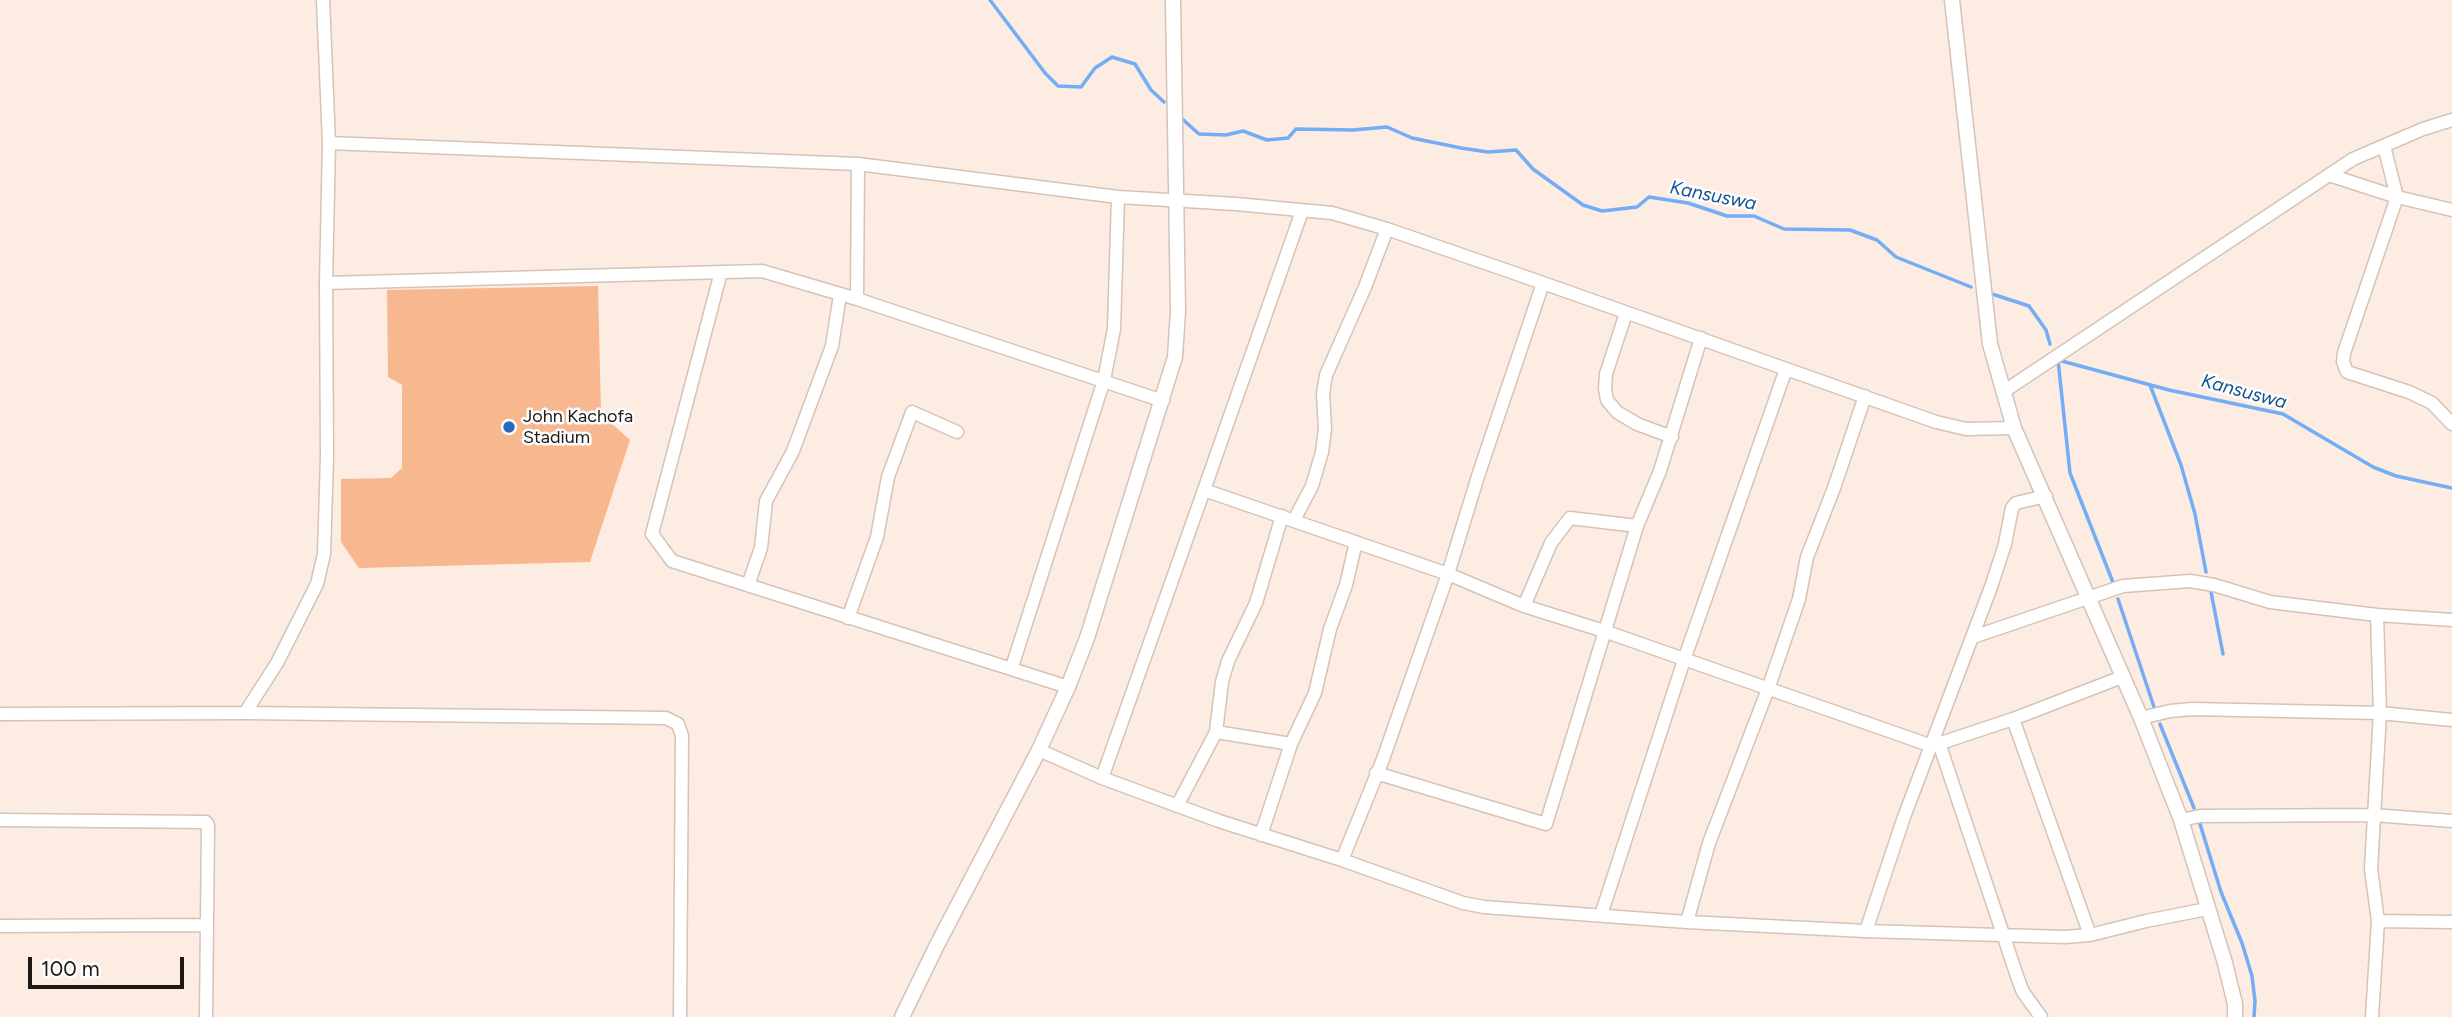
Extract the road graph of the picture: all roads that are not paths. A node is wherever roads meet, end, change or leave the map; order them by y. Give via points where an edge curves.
1 (323, 0) edge
2 (1173, 0) edge
3 (1952, 0) edge
4 (2452, 120) edge
5 (329, 143) junction
6 (2384, 146) junction
7 (858, 164) junction
8 (2329, 175) junction
9 (1118, 197) junction
10 (2397, 197) junction
11 (1175, 200) junction
12 (2452, 210) edge
13 (1302, 211) junction
14 (1387, 229) junction
15 (721, 272) junction
16 (326, 283) junction
17 (1544, 283) junction
18 (839, 295) junction
19 (858, 299) junction
20 (1626, 313) junction
21 (1701, 338) junction
22 (1786, 369) junction
23 (1104, 380) junction
24 (2003, 392) junction
25 (1865, 396) junction
26 (1163, 401) junction
27 (2452, 424) edge
28 (2014, 428) junction
29 (957, 432) dead end
30 (1672, 437) junction
31 (1204, 490) junction
32 (2046, 496) junction
33 (1288, 518) junction
34 (1637, 526) junction
35 (1356, 542) junction
36 (1448, 574) junction
37 (748, 584) junction
38 (2089, 599) junction
39 (1524, 606) junction
40 (2376, 615) junction
41 (848, 618) junction
42 (2452, 620) edge
43 (1604, 631) junction
44 (1973, 637) junction
45 (1684, 660) junction
46 (1012, 667) junction
47 (2122, 677) junction
48 (1068, 687) junction
49 (1768, 689) junction
50 (244, 713) junction
51 (2380, 713) junction
52 (0, 714) edge
53 (2141, 718) junction
54 (2012, 719) junction
55 (2452, 720) edge
56 (1216, 732) junction
57 (1291, 744) junction
58 (1936, 745) junction
59 (1039, 750) junction
60 (1376, 773) junction
61 (1102, 778) junction
62 (1177, 806) junction
63 (2373, 816) junction
64 (0, 820) edge
65 (2181, 820) junction
66 (2452, 821) edge
67 (1261, 835) junction
68 (1342, 860) junction
69 (2207, 909) junction
70 (1601, 915) junction
71 (2378, 921) junction
72 (1687, 922) junction
73 (2452, 922) edge
74 (0, 926) edge
75 (207, 926) junction
76 (1866, 931) junction
77 (2004, 935) junction
78 (2090, 935) junction
79 (206, 1017) edge
80 (680, 1017) edge
81 (902, 1017) edge
82 (2041, 1017) edge
83 (2235, 1017) edge
84 (2372, 1017) edge

1 - 5 street
2 - 11 street
3 - 24 street via 1985,314
4 - 6 street
5 - 7 street
5 - 16 street
6 - 8 street
6 - 10 street
7 - 9 street
7 - 19 street
8 - 10 street
8 - 24 street
9 - 11 street
9 - 23 street via 1114,329
10 - 12 street
10 - 27 street via 2343,362 2347,372 2432,403
11 - 13 street
11 - 26 street via 1177,336
13 - 14 street via 1343,215
13 - 31 street
14 - 17 street
14 - 33 street via 1326,375 1322,394 1325,429 1315,479
15 - 16 street
15 - 18 street via 762,271
15 - 37 street via 652,534 672,561
16 - 50 street via 322,569 277,663
17 - 20 street
17 - 36 street
18 - 19 street
18 - 37 street via 832,345 793,451 766,501 761,548
19 - 23 street
20 - 21 street
20 - 30 street via 1606,374 1607,400 1637,424
21 - 22 street
21 - 30 street
22 - 25 street
22 - 45 street
23 - 26 street
23 - 46 street
24 - 28 street
25 - 28 street via 1966,429
25 - 49 street via 1807,557 1799,599
26 - 48 street
28 - 32 street
29 - 41 street via 912,412 888,477 877,537
30 - 34 street
31 - 33 street
31 - 61 street
32 - 38 street
32 - 44 street via 2013,505
33 - 35 street
33 - 56 street via 1256,603 1227,661
34 - 39 street via 1570,518 1551,543
34 - 43 street
35 - 36 street
35 - 57 street via 1315,693
36 - 39 street
36 - 60 street
37 - 41 street
38 - 40 street via 2123,586 2190,581 2270,602
38 - 44 street
38 - 47 street
39 - 43 street
40 - 42 street
40 - 51 street
41 - 46 street
43 - 45 street
43 - 60 street via 1546,824
44 - 58 street
45 - 49 street
45 - 70 street
46 - 48 street
47 - 53 street
47 - 54 street
48 - 59 street
49 - 58 street
49 - 72 street via 1714,831
50 - 52 street
50 - 80 street via 666,718 677,724 682,736
51 - 53 street via 2192,709
51 - 55 street
51 - 63 street
53 - 65 street
54 - 58 street
54 - 78 street
56 - 57 street
56 - 62 street
57 - 67 street
58 - 76 street via 1904,817
58 - 77 street
59 - 61 street
59 - 81 street
60 - 68 street
61 - 62 street
62 - 67 street
63 - 65 street via 2200,816
63 - 66 street
63 - 71 street via 2371,869
64 - 75 street via 206,822
65 - 69 street
67 - 68 street
68 - 70 street via 1463,902
69 - 78 street
69 - 83 street via 2225,963
70 - 72 street
71 - 73 street
71 - 84 street
72 - 76 street
74 - 75 street
75 - 79 street
76 - 77 street
77 - 78 street
77 - 82 street via 2023,992

